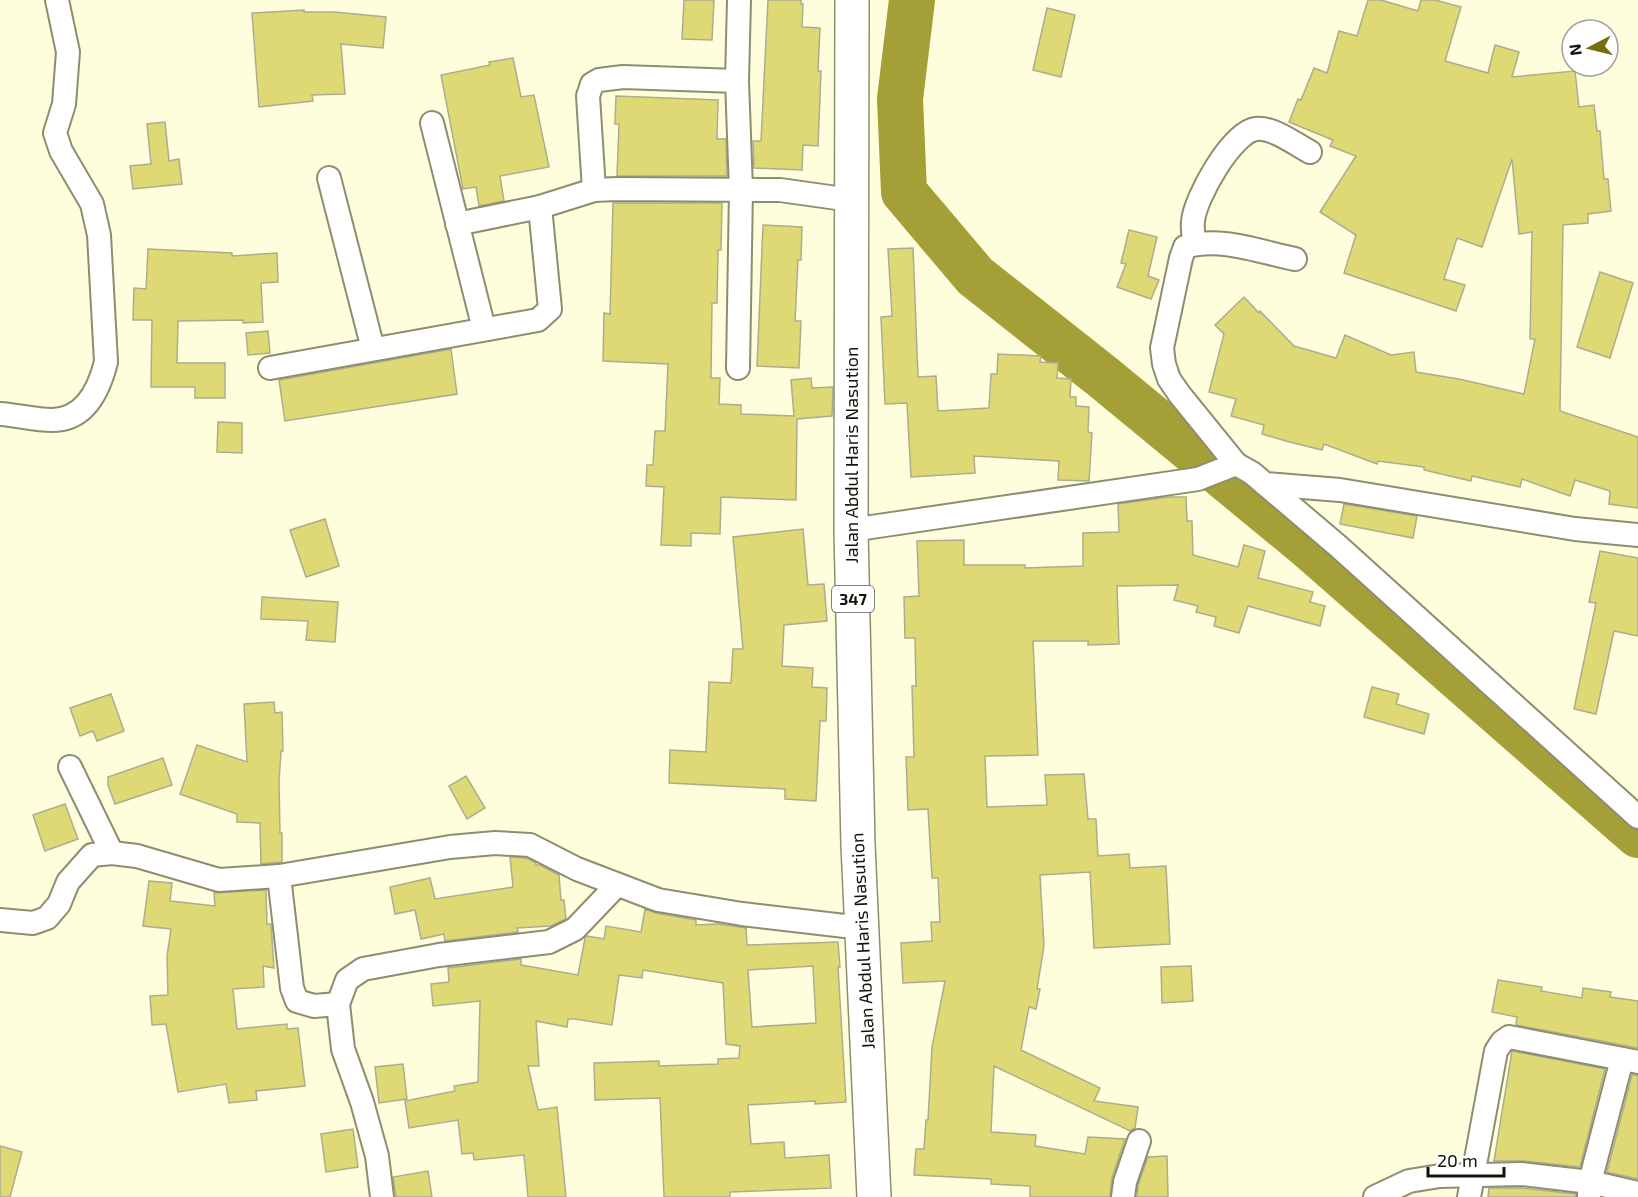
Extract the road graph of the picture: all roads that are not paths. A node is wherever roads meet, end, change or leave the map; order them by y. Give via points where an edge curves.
1 (57, 0) edge
2 (739, 0) edge
3 (852, 0) edge
4 (737, 81) junction
5 (432, 123) dead end
6 (1311, 152) dead end
7 (329, 178) dead end
8 (594, 190) junction
9 (741, 190) junction
10 (851, 200) junction
11 (540, 207) junction
12 (457, 224) junction
13 (1194, 244) junction
14 (1295, 259) dead end
15 (484, 330) junction
16 (373, 350) junction
17 (270, 368) dead end
18 (738, 368) dead end
19 (0, 414) edge
20 (1230, 466) junction
21 (1265, 484) junction
22 (851, 530) junction
23 (1638, 534) edge
24 (70, 767) dead end
25 (1638, 817) edge
26 (112, 853) junction
27 (279, 876) junction
28 (617, 885) junction
29 (0, 920) edge
30 (862, 928) junction
31 (338, 1004) junction
32 (1630, 1061) edge
33 (1139, 1142) dead end
34 (1470, 1187) edge
35 (1590, 1190) edge
36 (1638, 1193) edge
37 (382, 1197) edge
38 (874, 1197) edge
39 (1123, 1197) edge
40 (1375, 1197) edge

1 - 19 street via 68,52 64,104 55,133 92,204 99,235 106,362 101,381 83,410 54,420
2 - 4 street
3 - 10 main road, Jalan Abdul Haris Nasution / 347
4 - 8 street via 623,77 592,84 588,96
4 - 9 street
5 - 12 street
6 - 13 street via 1273,132 1245,132 1218,165 1199,198 1192,222
7 - 16 street
8 - 9 street
8 - 11 street
9 - 10 street via 780,190
9 - 18 street
10 - 22 main road, Jalan Abdul Haris Nasution / 347
11 - 12 street
11 - 15 street via 550,309 538,320
12 - 15 street
13 - 14 street via 1218,243
13 - 20 street via 1185,247 1181,258 1162,348 1164,364 1169,379
15 - 16 street
16 - 17 street
20 - 21 street via 1252,473
20 - 22 street via 1198,478
21 - 23 street via 1340,490 1575,529
21 - 25 street
22 - 30 main road, Jalan Abdul Haris Nasution / 347
24 - 26 street
26 - 27 street via 219,880
26 - 29 street via 92,855 68,882 59,904 47,918 33,923
27 - 28 street via 495,843 530,845
27 - 31 street via 292,988 297,1001 314,1006
28 - 30 street via 658,900
28 - 31 street via 575,929 549,942 363,969 347,980
30 - 38 main road, Jalan Abdul Haris Nasution / 347
31 - 37 street via 344,1049 377,1156
32 - 34 street via 1509,1037 1502,1042 1496,1051
32 - 35 street
33 - 39 street
34 - 35 street via 1522,1174
34 - 40 street via 1440,1176 1409,1181
35 - 36 street

